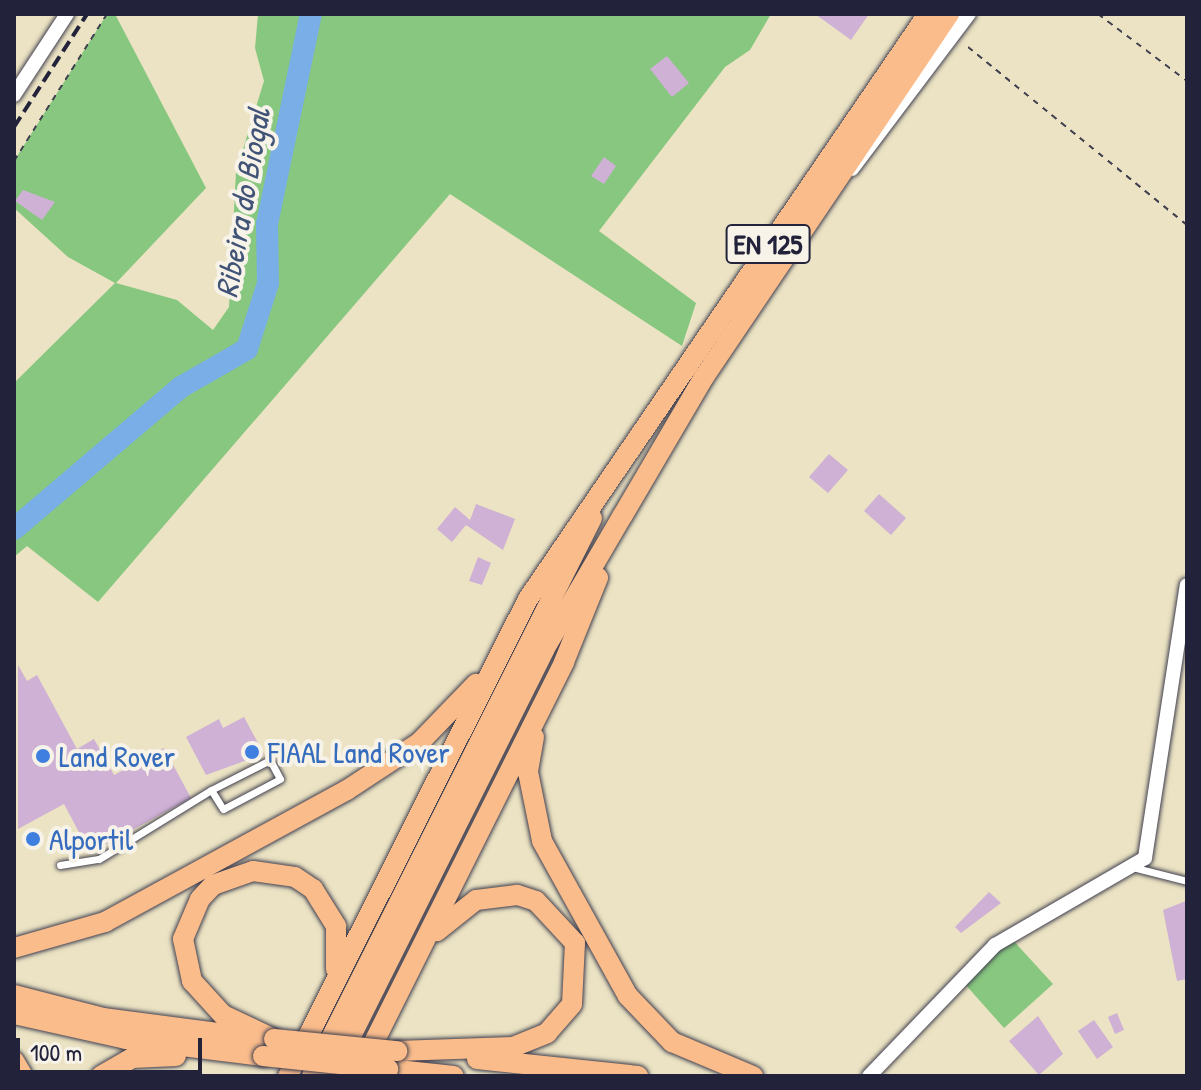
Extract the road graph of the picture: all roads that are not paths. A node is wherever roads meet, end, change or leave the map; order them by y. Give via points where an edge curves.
1 (67, 14) edge
2 (928, 14) edge
3 (949, 14) edge
4 (969, 14) edge
5 (14, 95) edge
6 (824, 193) junction
7 (613, 475) junction
8 (623, 515) junction
9 (1187, 585) edge
10 (504, 645) junction
11 (564, 662) junction
12 (211, 790) junction
13 (60, 865) dead end
14 (1136, 868) junction
15 (1187, 881) edge
16 (14, 948) edge
17 (414, 964) junction
18 (14, 995) edge
19 (14, 1014) edge
20 (318, 1021) junction
21 (274, 1039) junction
22 (228, 1053) junction
23 (14, 1061) edge
24 (395, 1065) edge
25 (23, 1076) edge
26 (101, 1076) edge
27 (288, 1076) edge
28 (312, 1076) edge
29 (331, 1076) edge
30 (357, 1076) edge
31 (454, 1076) edge
32 (638, 1076) edge
33 (753, 1076) edge
34 (869, 1076) edge

1 - 5 street
2 - 7 main road, EN 125
3 - 6 main road, EN 125
4 - 6 street via 860,163
6 - 8 main road, EN 125
7 - 10 main road
7 - 28 main road
8 - 11 main road
8 - 29 main road via 544,650
9 - 14 street via 1145,858
10 - 16 main road via 447,717 393,763 105,922
10 - 20 main road
11 - 17 main road
11 - 33 main road via 528,772 559,878 649,1022 699,1059
12 - 12 lane via 270,760 280,779 223,809
12 - 13 lane via 99,859
14 - 15 lane
14 - 34 street via 995,945
17 - 24 main road via 460,908 517,895 564,925 575,943 579,983 563,1019 513,1047
17 - 30 main road
18 - 21 main road via 118,1020
19 - 22 main road
20 - 21 main road via 339,948 326,905 313,889 275,871 232,876 213,885 188,918 185,958 206,1002
20 - 27 main road
21 - 24 main road, bridge
22 - 24 main road, bridge
22 - 26 main road via 132,1058
23 - 25 main road
24 - 31 main road
24 - 32 main road

